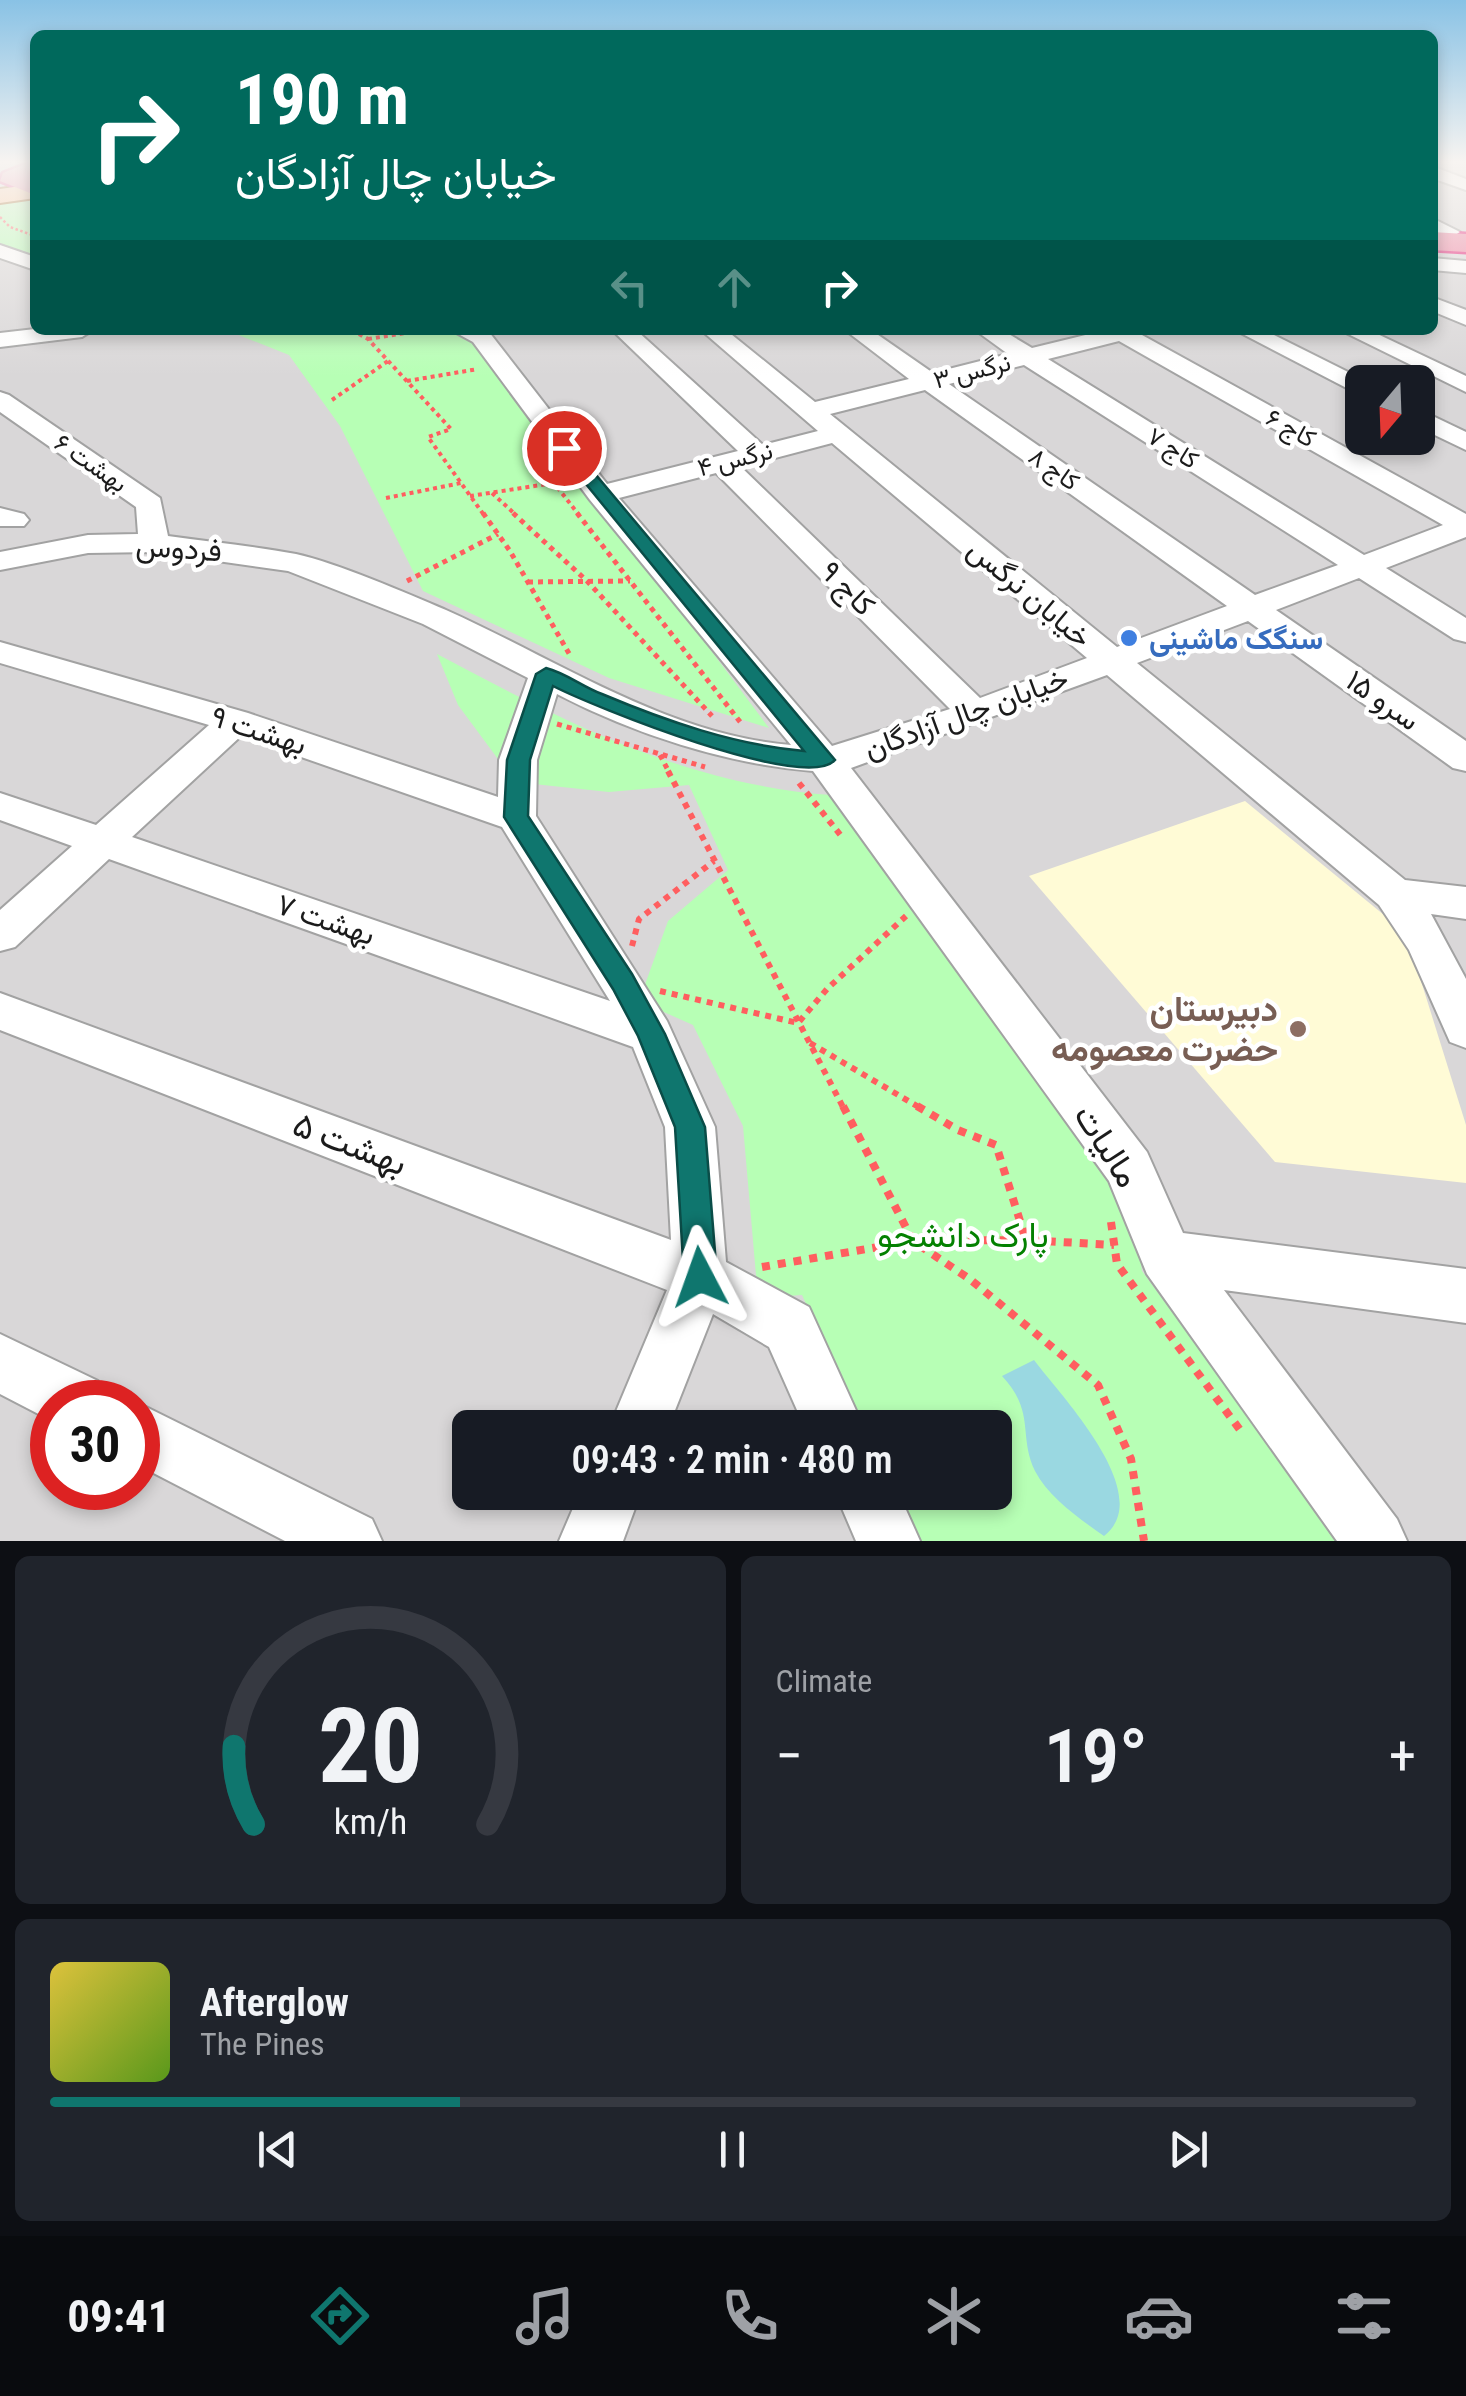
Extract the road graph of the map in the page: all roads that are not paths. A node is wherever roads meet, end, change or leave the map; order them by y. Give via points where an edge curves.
1 (0, 251) edge
2 (30, 262) edge
3 (1438, 265) edge
4 (1466, 267) edge
5 (1438, 306) edge
6 (1466, 318) edge
7 (41, 335) edge
8 (476, 335) edge
9 (628, 335) edge
10 (718, 335) edge
11 (863, 335) edge
12 (994, 335) edge
13 (1109, 335) edge
14 (1131, 335) edge
15 (1256, 335) edge
16 (1361, 335) edge
17 (0, 340) edge
18 (1028, 356) junction
19 (1345, 381) edge
20 (929, 382) junction
21 (1466, 385) edge
22 (0, 400) edge
23 (810, 411) junction
24 (1435, 426) edge
25 (838, 434) junction
26 (1466, 442) edge
27 (757, 454) junction
28 (722, 463) junction
29 (586, 486) junction
30 (1466, 527) edge
31 (154, 543) junction
32 (0, 561) edge
33 (1361, 566) junction
34 (356, 585) joint
35 (1251, 608) junction
36 (1466, 632) edge
37 (0, 652) edge
38 (1111, 660) junction
39 (559, 666) junction
40 (974, 713) junction
41 (235, 721) junction
42 (1466, 758) edge
43 (803, 770) junction
44 (0, 806) edge
45 (516, 817) junction
46 (104, 840) junction
47 (1394, 894) junction
48 (1466, 902) edge
49 (0, 935) edge
50 (0, 1011) edge
51 (1466, 1029) edge
52 (651, 1034) junction
53 (1140, 1250) junction
54 (700, 1277) junction
55 (1466, 1296) edge
56 (0, 1364) edge
57 (32, 1380) edge
58 (645, 1410) edge
59 (827, 1410) edge
60 (160, 1444) edge
61 (604, 1510) edge
62 (873, 1510) edge
63 (350, 1541) edge
64 (591, 1541) edge
65 (888, 1541) edge
66 (1375, 1541) edge

1 - 2 street
3 - 4 street
5 - 6 street
7 - 17 street
8 - 29 street, مالیات
9 - 27 street
10 - 23 street, خیابان نرگس
11 - 20 street, کاج ۸
12 - 18 street, کاج ۷
13 - 18 street, نرگس ۳
14 - 30 street, کاج ۶
15 - 19 street
16 - 21 street
18 - 20 street, نرگس ۳
18 - 33 street, کاج ۷
20 - 23 street, نرگس ۳
20 - 35 street, کاج ۸
22 - 31 street, بهشت ۶ via 150,504
23 - 25 street, خیابان نرگس
24 - 26 street
25 - 27 street, نرگس ۴
25 - 38 street, خیابان نرگس
27 - 28 street, نرگس ۴
28 - 29 street, نرگس ۴ via 632,485
28 - 40 street, کاج ۹
29 - 43 street, مالیات
30 - 33 street, خیابان چال آزادگان
31 - 32 street, فردوس via 88,544
31 - 34 street, فردوس via 264,557
33 - 35 street, خیابان چال آزادگان
33 - 36 street, کاج ۷
34 - 39 street, خیابان چال آزادگان
35 - 38 street, خیابان چال آزادگان
35 - 42 street, سرو ۱۵
37 - 41 street, بهشت ۹
38 - 40 street, خیابان چال آزادگان
38 - 47 street, خیابان نرگس
39 - 43 street, خیابان چال آزادگان via 593,698
39 - 45 street via 518,760
40 - 43 street, خیابان چال آزادگان
41 - 45 street, بهشت ۹
41 - 46 street
43 - 53 street, مالیات via 912,913 1130,1168
44 - 46 street, بهشت ۷
45 - 52 street
46 - 49 street
46 - 52 street, بهشت ۷
47 - 48 street
47 - 51 street, خیابان نرگس via 1428,944
50 - 54 street, بهشت ۵
52 - 54 street via 690,1127
53 - 55 street
53 - 66 street, مالیات
54 - 58 street
54 - 59 street, بهشت ۵ via 789,1327
56 - 57 street
60 - 63 street
61 - 64 street
62 - 65 street

